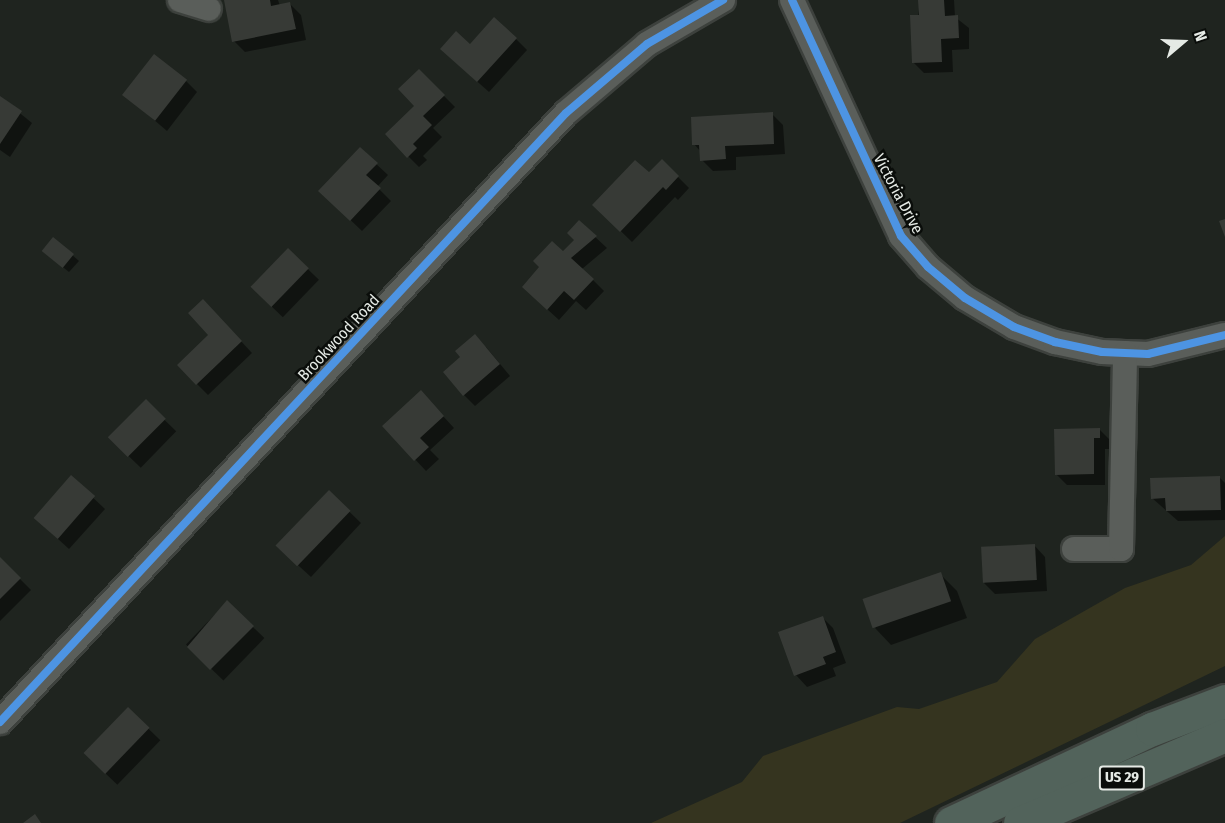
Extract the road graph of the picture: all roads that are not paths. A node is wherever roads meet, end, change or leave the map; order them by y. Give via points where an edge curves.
1 (180, 0) edge
2 (723, 0) edge
3 (792, 0) edge
4 (209, 9) dead end
5 (1225, 335) edge
6 (1125, 353) junction
7 (1074, 549) dead end
8 (1225, 701) edge
9 (0, 722) edge
10 (1225, 735) edge
11 (951, 823) edge
12 (1020, 823) edge

1 - 4 street
2 - 9 street, Brookwood Road via 647,44 566,113
3 - 6 street, Victoria Drive via 884,203 901,236 928,267 965,298 1014,327 1055,342
5 - 6 street, Victoria Drive via 1148,354
6 - 7 street via 1121,549
8 - 11 highway via 1152,729
10 - 12 highway, US 29

